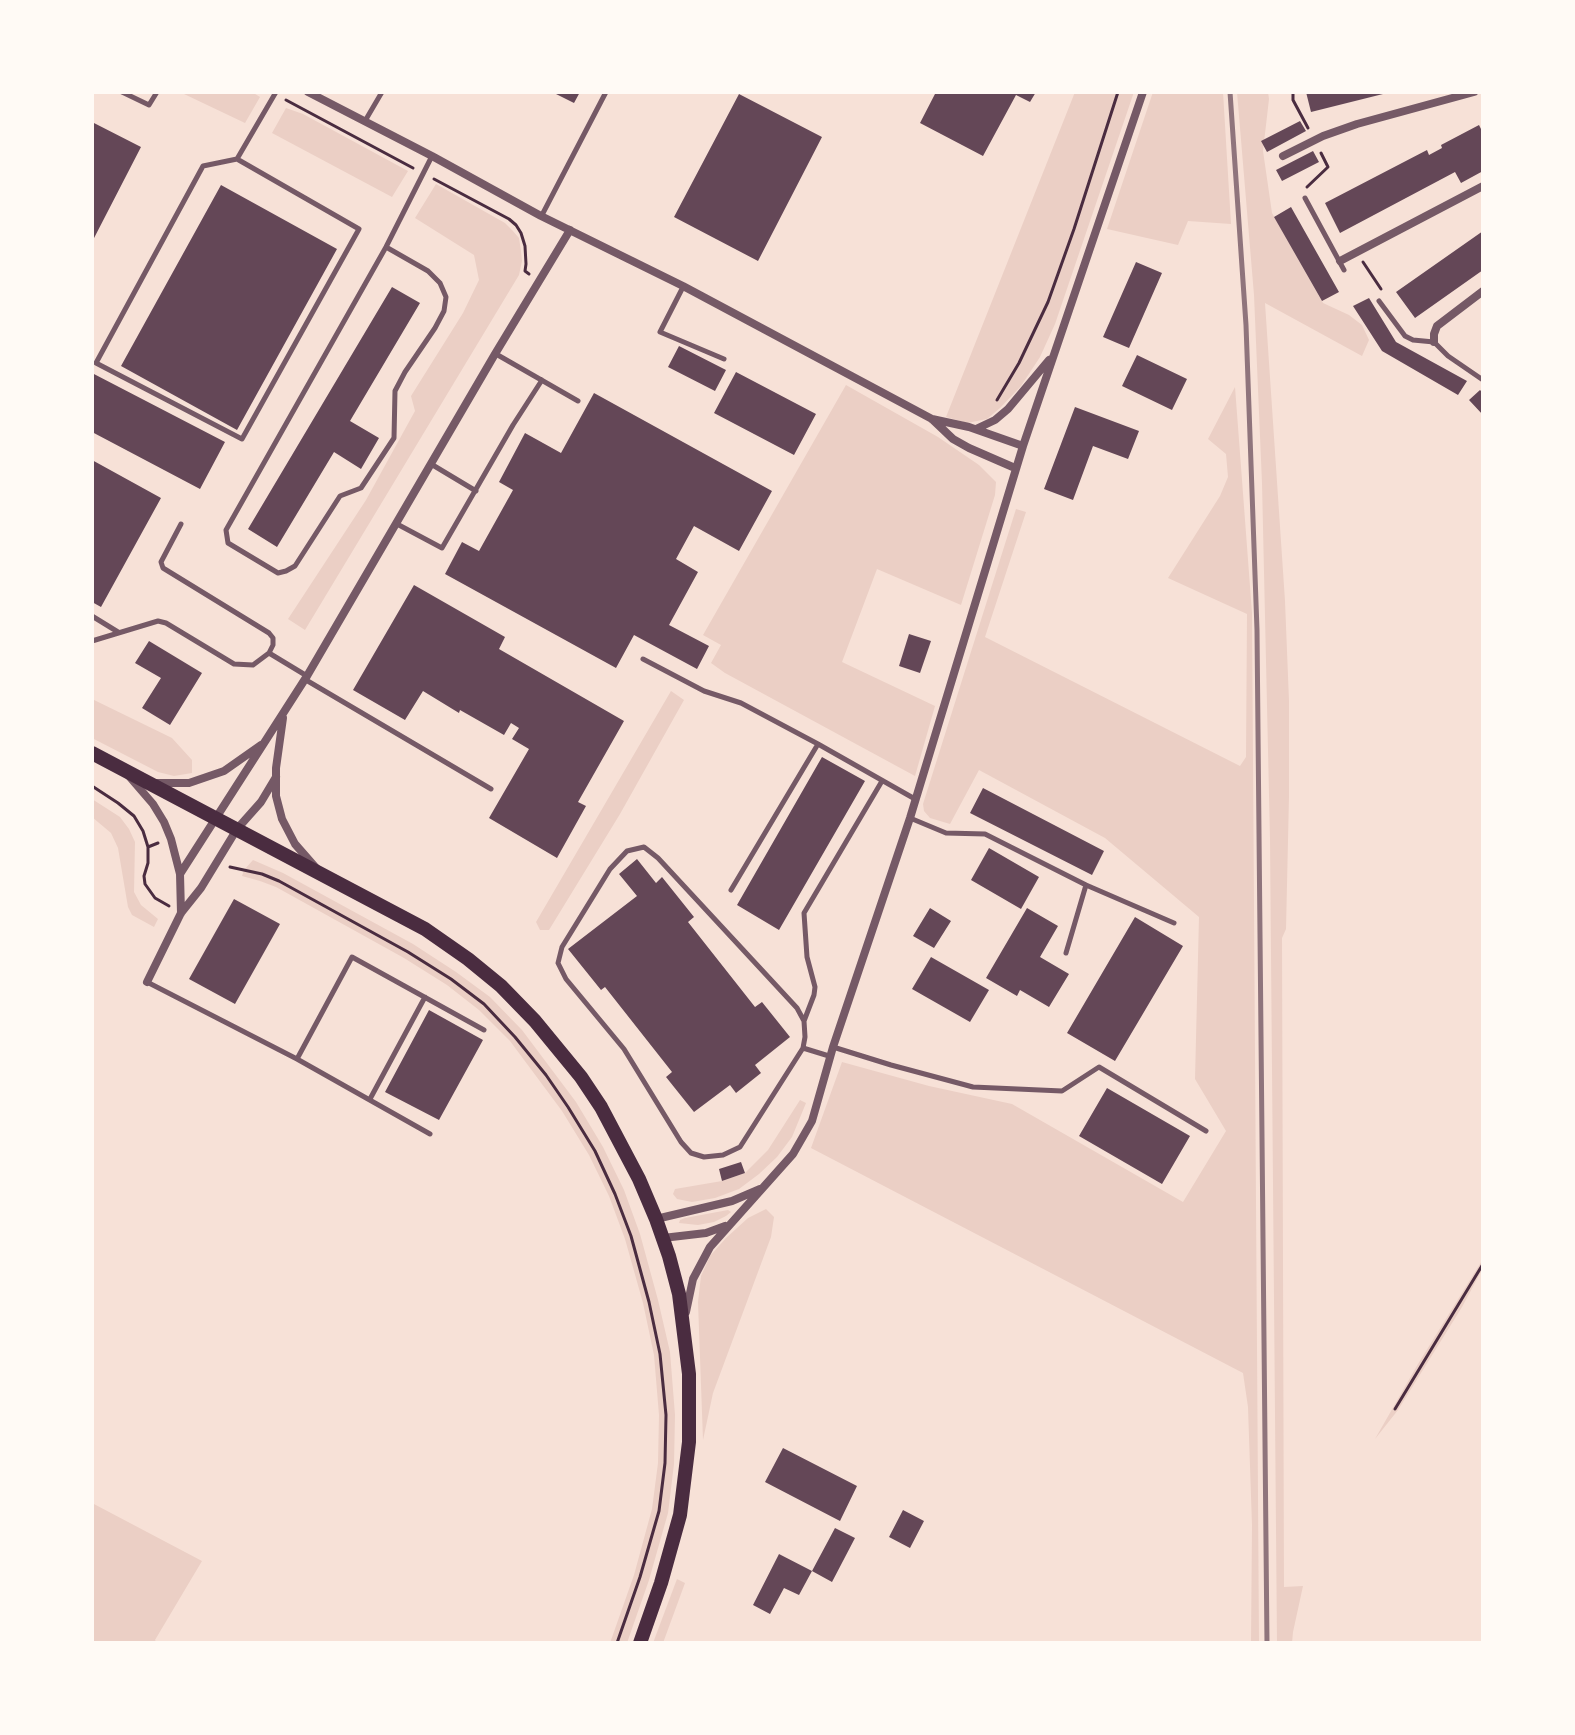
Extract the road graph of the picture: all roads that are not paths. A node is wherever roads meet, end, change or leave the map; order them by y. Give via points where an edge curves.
1 (122, 92) edge
2 (157, 92) edge
3 (276, 92) edge
4 (308, 92) edge
5 (382, 92) edge
6 (606, 92) edge
7 (1143, 92) edge
8 (1474, 92) edge
9 (365, 122) junction
10 (432, 156) junction
11 (1283, 156) dead end
12 (237, 159) junction
13 (1483, 186) edge
14 (1305, 198) dead end
15 (541, 216) junction
16 (570, 230) junction
17 (386, 247) junction
18 (1342, 266) joint
19 (683, 286) junction
20 (1483, 291) edge
21 (1379, 301) road end
22 (1434, 342) junction
23 (1054, 353) junction
24 (495, 354) junction
25 (724, 359) dead end
26 (542, 380) junction
27 (1483, 380) edge
28 (578, 401) dead end
29 (932, 419) junction
30 (972, 428) junction
31 (1023, 446) junction
32 (431, 464) junction
33 (1015, 468) junction
34 (476, 491) junction
35 (181, 524) dead end
36 (397, 524) junction
37 (92, 616) edge
38 (119, 633) junction
39 (92, 641) edge
40 (269, 653) junction
41 (643, 659) dead end
42 (306, 678) junction
43 (283, 713) junction
44 (265, 743) junction
45 (818, 744) junction
46 (92, 753) edge
47 (122, 769) junction
48 (276, 777) junction
49 (882, 781) junction
50 (150, 784) junction
51 (491, 789) dead end
52 (915, 799) junction
53 (910, 818) junction
54 (216, 819) junction
55 (237, 829) junction
56 (320, 873) junction
57 (180, 874) junction
58 (1086, 885) junction
59 (731, 890) dead end
60 (181, 913) junction
61 (1174, 923) dead end
62 (1066, 953) dead end
63 (147, 982) joint
64 (425, 997) junction
65 (804, 1021) junction
66 (484, 1030) dead end
67 (833, 1047) junction
68 (803, 1048) junction
69 (830, 1057) junction
70 (297, 1059) junction
71 (370, 1099) junction
72 (1206, 1131) dead end
73 (430, 1134) dead end
74 (761, 1188) junction
75 (656, 1219) junction
76 (731, 1223) junction
77 (663, 1238) junction
78 (684, 1325) junction
79 (640, 1643) edge

1 - 2 lane via 149,105
3 - 12 lane
4 - 9 street
5 - 9 lane
6 - 15 lane
7 - 23 street
8 - 11 street via 1357,124
9 - 10 street
10 - 15 street
10 - 17 lane
12 - 12 lane via 203,166 96,363 242,439 359,229
13 - 18 street via 1357,252
14 - 18 lane
15 - 16 street
16 - 19 street
16 - 24 street
17 - 17 lane via 226,530 228,543 278,573 295,566 340,496 361,488 394,438 395,391 444,311 440,283
19 - 25 lane via 660,332
19 - 29 street
20 - 22 street via 1437,326
21 - 22 lane via 1405,336
22 - 27 lane
23 - 30 street via 1008,409
23 - 31 street
24 - 26 lane
24 - 32 street
26 - 28 lane
26 - 34 lane
29 - 30 street
29 - 33 street via 953,439
30 - 31 street
31 - 33 street
32 - 34 lane
32 - 36 street
33 - 52 street
34 - 36 lane via 442,548
35 - 40 lane via 161,562 163,568 269,633
36 - 42 street
37 - 38 lane
38 - 39 lane
38 - 40 lane via 158,621 234,664 253,665
40 - 42 lane
41 - 45 lane
42 - 43 street
42 - 51 lane
43 - 44 street
43 - 48 street
44 - 50 street via 224,771 189,783
44 - 54 street
45 - 49 lane
45 - 59 lane
46 - 47 main road
47 - 50 main road
47 - 57 street via 153,804 171,839
48 - 55 street
48 - 56 street via 282,819
49 - 52 lane
49 - 65 lane via 804,913 815,987
50 - 54 main road
52 - 53 street
53 - 58 lane via 946,833 985,834
53 - 67 street
54 - 55 main road
54 - 57 street
55 - 56 main road
55 - 60 street
56 - 75 main road via 425,929 501,986 535,1021 601,1107
57 - 60 street
58 - 61 lane
58 - 62 lane
60 - 63 street
63 - 70 lane
64 - 66 lane
64 - 70 lane via 352,957
64 - 71 lane
65 - 68 lane
65 - 68 lane via 644,847 627,851 610,869 562,947 558,963 566,979 624,1049 691,1153 723,1155 740,1147
67 - 69 street
67 - 72 lane via 973,1087 1062,1091 1099,1067
68 - 69 lane
69 - 74 street via 804,1138
70 - 71 lane
71 - 73 lane
74 - 75 street via 732,1201
74 - 76 street
75 - 77 main road
76 - 77 street via 706,1233
76 - 78 street via 697,1270
77 - 78 main road
78 - 79 main road via 690,1412 682,1501

